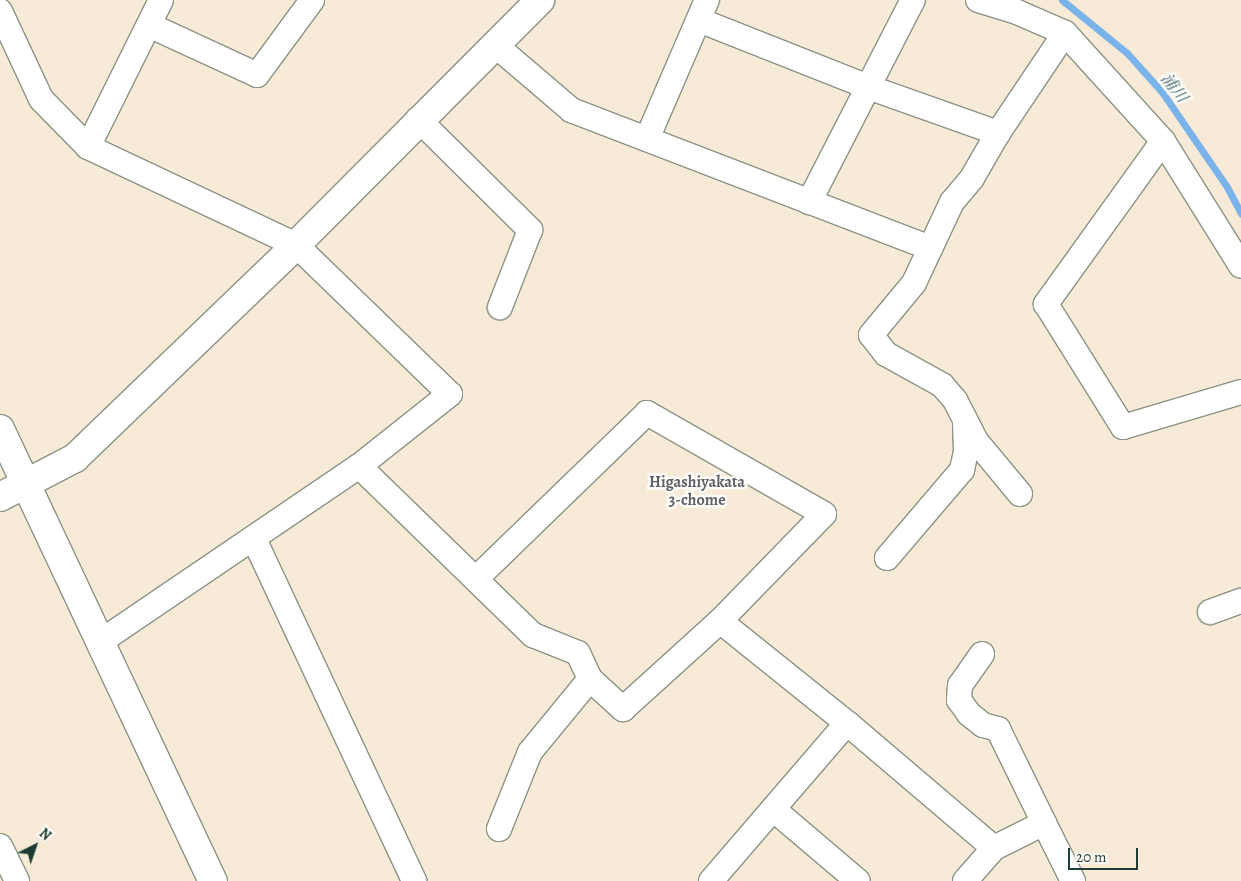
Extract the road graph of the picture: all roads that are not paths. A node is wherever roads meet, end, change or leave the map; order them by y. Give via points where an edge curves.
1 (161, 0) edge
2 (312, 0) edge
3 (540, 0) edge
4 (913, 0) edge
5 (978, 0) edge
6 (0, 10) edge
7 (703, 10) edge
8 (149, 24) junction
9 (1065, 33) junction
10 (495, 45) junction
11 (868, 88) junction
12 (418, 120) junction
13 (998, 133) junction
14 (647, 139) junction
15 (1163, 140) junction
16 (88, 148) junction
17 (808, 202) junction
18 (296, 245) junction
19 (930, 248) junction
20 (1241, 266) edge
21 (500, 307) dead end
22 (1241, 392) edge
23 (965, 420) junction
24 (0, 429) edge
25 (359, 466) junction
26 (26, 483) junction
27 (1020, 494) dead end
28 (0, 497) edge
29 (254, 539) junction
30 (887, 558) dead end
31 (477, 578) junction
32 (1241, 601) edge
33 (1210, 612) dead end
34 (720, 622) junction
35 (100, 642) junction
36 (982, 654) dead end
37 (590, 679) junction
38 (847, 722) junction
39 (773, 809) junction
40 (1044, 823) junction
41 (498, 829) dead end
42 (0, 846) edge
43 (994, 848) junction
44 (17, 881) edge
45 (213, 881) edge
46 (414, 881) edge
47 (711, 881) edge
48 (858, 881) edge
49 (965, 881) edge
50 (1073, 881) edge

1 - 8 street
2 - 8 street via 257,75
3 - 10 street
4 - 11 street
5 - 9 street via 1017,12
6 - 16 street via 41,99
7 - 11 street
7 - 14 street
8 - 16 street
9 - 13 street
9 - 15 street
10 - 12 street
10 - 14 street via 571,110
11 - 13 street
11 - 17 street
12 - 18 street
12 - 21 street via 530,230
13 - 19 street via 972,178 952,202
14 - 17 street
15 - 20 street
15 - 22 street via 1046,304 1123,427
16 - 18 street
17 - 19 street
18 - 25 street via 450,394
18 - 26 street via 76,458
19 - 23 street via 914,283 870,335 886,354 942,385 956,400
23 - 27 street via 976,441
23 - 30 street via 966,451 962,470
24 - 26 street
25 - 29 street
25 - 31 street
26 - 28 street
26 - 35 street
29 - 35 street
29 - 46 street
31 - 34 street via 647,413 824,514
31 - 37 street via 534,634 578,653
32 - 33 street
34 - 37 street via 623,709
34 - 38 street
35 - 45 street
36 - 40 street via 960,685 960,700 982,725 998,729
37 - 41 street via 530,752
38 - 39 street
38 - 43 street
39 - 47 street
39 - 48 street
40 - 43 street
40 - 50 street
42 - 44 street
43 - 49 street

